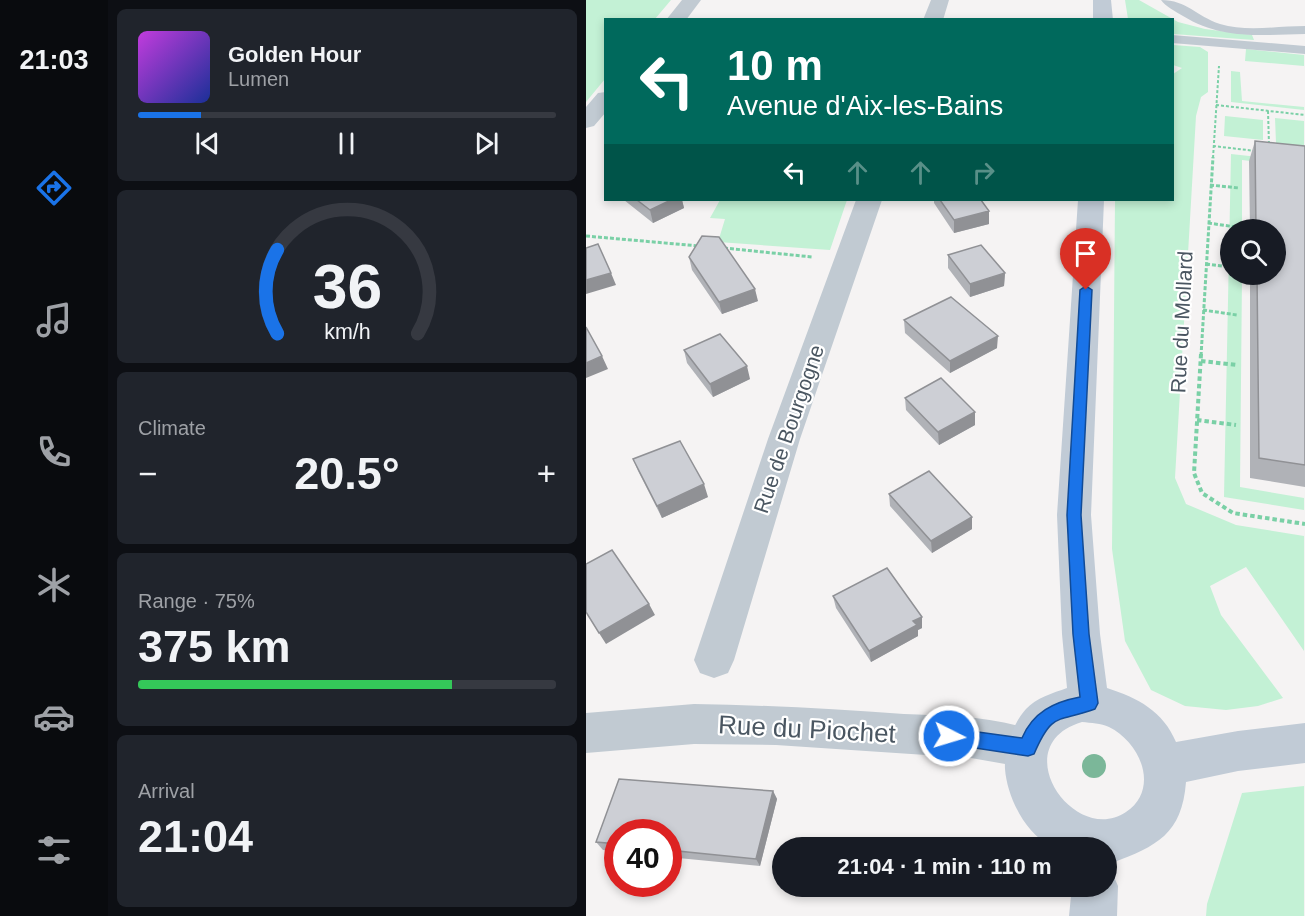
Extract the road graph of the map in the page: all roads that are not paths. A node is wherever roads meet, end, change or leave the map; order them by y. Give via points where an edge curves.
1 (692, 0) edge
2 (940, 0) edge
3 (1102, 0) edge
4 (1167, 0) edge
5 (677, 18) edge
6 (934, 18) edge
7 (1103, 18) edge
8 (1304, 30) edge
9 (1174, 39) edge
10 (1221, 42) junction
11 (1304, 50) edge
12 (1219, 62) road end
13 (604, 100) edge
14 (586, 121) edge
15 (869, 201) edge
16 (1091, 201) edge
17 (714, 660) dead end
18 (1089, 703) junction
19 (586, 734) edge
20 (1304, 743) edge
21 (1028, 748) junction
22 (1164, 765) junction
23 (1080, 837) edge
24 (1117, 839) edge
25 (1094, 897) edge
26 (1093, 916) edge

1 - 5 street
2 - 6 street
3 - 7 main road
4 - 8 lane via 1218,27
9 - 10 lane
10 - 11 lane
10 - 12 lane
13 - 14 street
15 - 17 street, Rue de Bourgogne via 784,439
16 - 18 main road via 1074,515
18 - 21 main road via 1061,709 1043,720
18 - 22 main road via 1124,712 1142,726 1156,744
19 - 21 street, Rue du Piochet via 694,724 776,725 971,738
20 - 22 main road via 1238,750
21 - 23 main road via 1028,783 1038,805 1055,824
22 - 24 main road via 1165,787 1159,809 1146,826
25 - 26 main road

